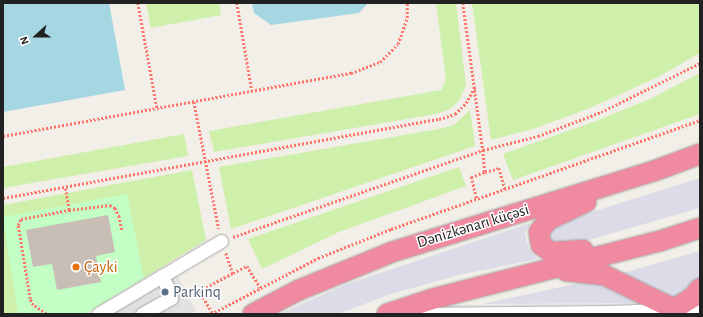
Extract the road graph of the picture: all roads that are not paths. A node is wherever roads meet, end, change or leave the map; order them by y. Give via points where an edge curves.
1 (700, 154) edge
2 (654, 171) junction
3 (692, 231) edge
4 (221, 241) road end
5 (534, 273) junction
6 (161, 276) junction
7 (700, 288) edge
8 (700, 308) edge
9 (674, 310) junction
10 (523, 313) edge
11 (577, 313) edge
12 (614, 313) edge
13 (98, 314) edge
14 (142, 314) edge
15 (253, 314) edge
16 (387, 314) edge
17 (414, 314) edge

1 - 2 highway, Dənizkənarı küçəsi
2 - 3 highway via 548,220 539,232 541,245 551,252 559,253
2 - 15 highway, Dənizkənarı küçəsi via 392,252 299,290
3 - 5 highway
4 - 6 street
5 - 9 highway via 573,270 604,275
5 - 16 highway
6 - 13 street
6 - 14 street via 171,298
7 - 9 highway via 693,297
8 - 9 street
9 - 12 street
10 - 11 street
10 - 17 street
11 - 12 street

